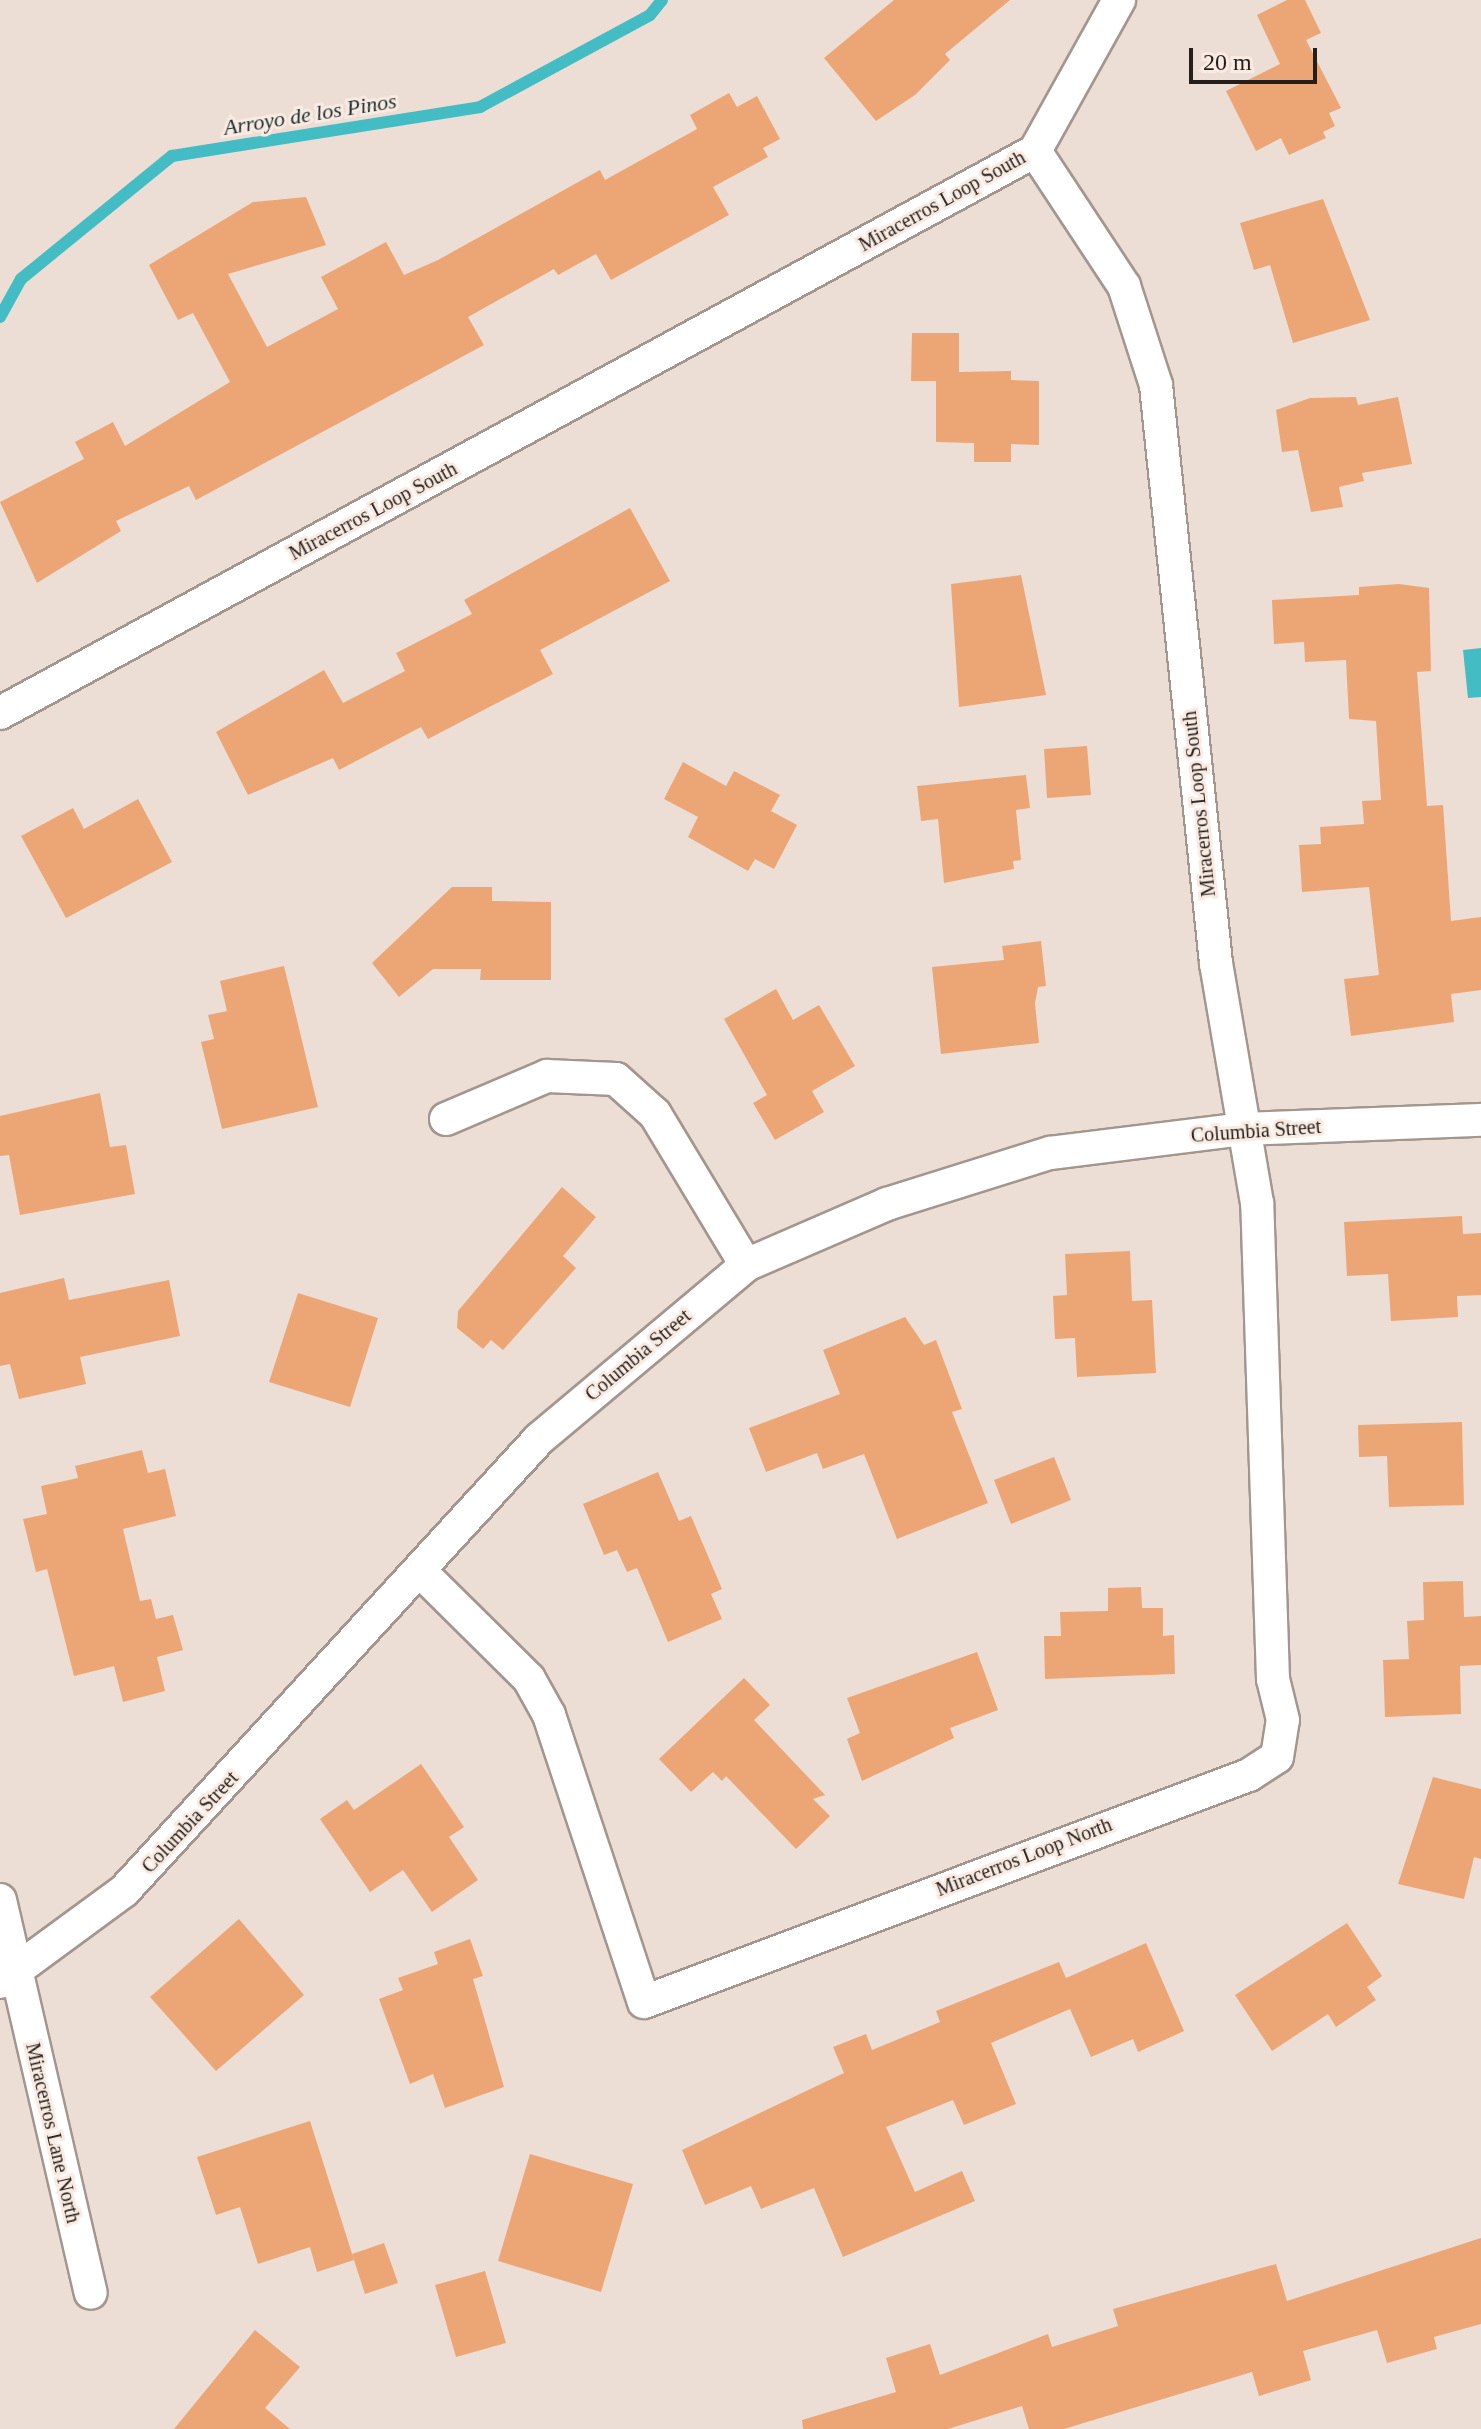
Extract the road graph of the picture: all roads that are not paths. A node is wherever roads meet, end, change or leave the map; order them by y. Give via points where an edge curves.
1 (1119, 0) edge
2 (1035, 151) junction
3 (0, 713) edge
4 (446, 1119) dead end
5 (1481, 1120) edge
6 (1243, 1129) junction
7 (746, 1265) junction
8 (420, 1571) junction
9 (0, 1900) edge
10 (8, 1978) edge
11 (91, 2293) dead end

1 - 2 street
2 - 3 street, Miracerros Loop South
2 - 6 street, Miracerros Loop South via 1124,286 1156,385 1216,963
4 - 7 street via 547,1076 616,1079 655,1114
5 - 6 street, Columbia Street
6 - 7 street, Columbia Street via 1050,1153 887,1204
6 - 8 street, Miracerros Loop North via 1260,1249 1273,1679 1283,1720 1277,1757 1249,1775 644,2002 549,1715 529,1679
7 - 8 street, Columbia Street via 539,1439
8 - 10 street, Columbia Street via 124,1891
9 - 10 street
10 - 11 street, Miracerros Lane North

